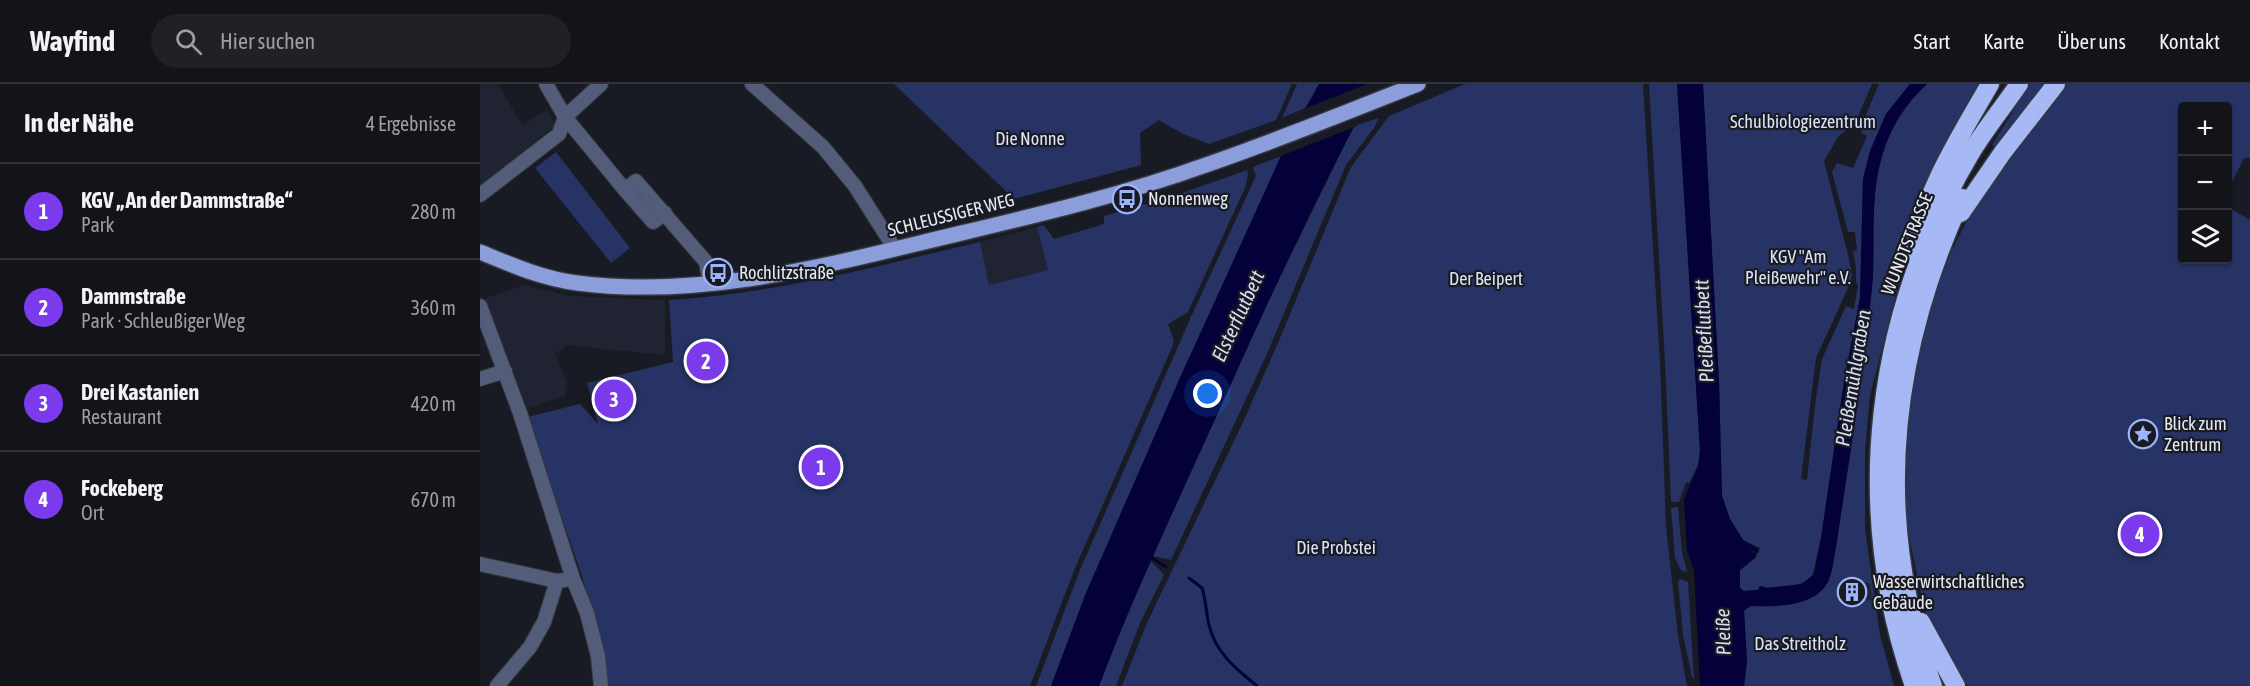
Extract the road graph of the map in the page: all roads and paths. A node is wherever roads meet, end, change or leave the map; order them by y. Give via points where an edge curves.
1 (546, 84) edge
2 (601, 84) edge
3 (753, 84) edge
4 (1418, 84) edge
5 (1990, 84) edge
6 (2020, 84) edge
7 (2056, 84) edge
8 (565, 117) junction
9 (480, 195) edge
10 (1943, 239) junction
11 (895, 249) junction
12 (480, 252) edge
13 (710, 284) junction
14 (480, 306) edge
15 (1901, 315) junction
16 (505, 371) junction
17 (480, 379) edge
18 (480, 564) edge
19 (573, 579) junction
20 (557, 581) junction
21 (1906, 593) junction
22 (497, 686) edge
23 (601, 686) edge
24 (1914, 686) edge
25 (1933, 686) edge
26 (1956, 686) edge

1 - 8 street
2 - 8 street
3 - 11 street via 823,147 855,186
4 - 11 main road, SCHLEUSSIGER WEG via 1274,141 1160,180
5 - 15 highway via 1946,159 1934,188 1914,248
6 - 10 highway, WUNDTSTRASSE
6 - 15 highway, WUNDTSTRASSE via 1973,150 1952,189 1922,254
7 - 10 highway
8 - 9 street via 559,134
8 - 13 street via 625,190 636,181 665,213 706,262
10 - 21 highway, WUNDTSTRASSE via 1918,316 1901,398 1895,463
11 - 13 main road, SCHLEUSSIGER WEG
12 - 13 main road, SCHLEUSSIGER WEG via 517,268 577,283
14 - 16 street
15 - 24 highway, WUNDTSTRASSE via 1883,399 1878,492 1881,549 1891,607
16 - 17 street
16 - 19 street
18 - 20 street
19 - 20 street
19 - 23 street via 590,624
20 - 22 street via 544,622 530,647
21 - 25 highway, WUNDTSTRASSE
21 - 26 highway

